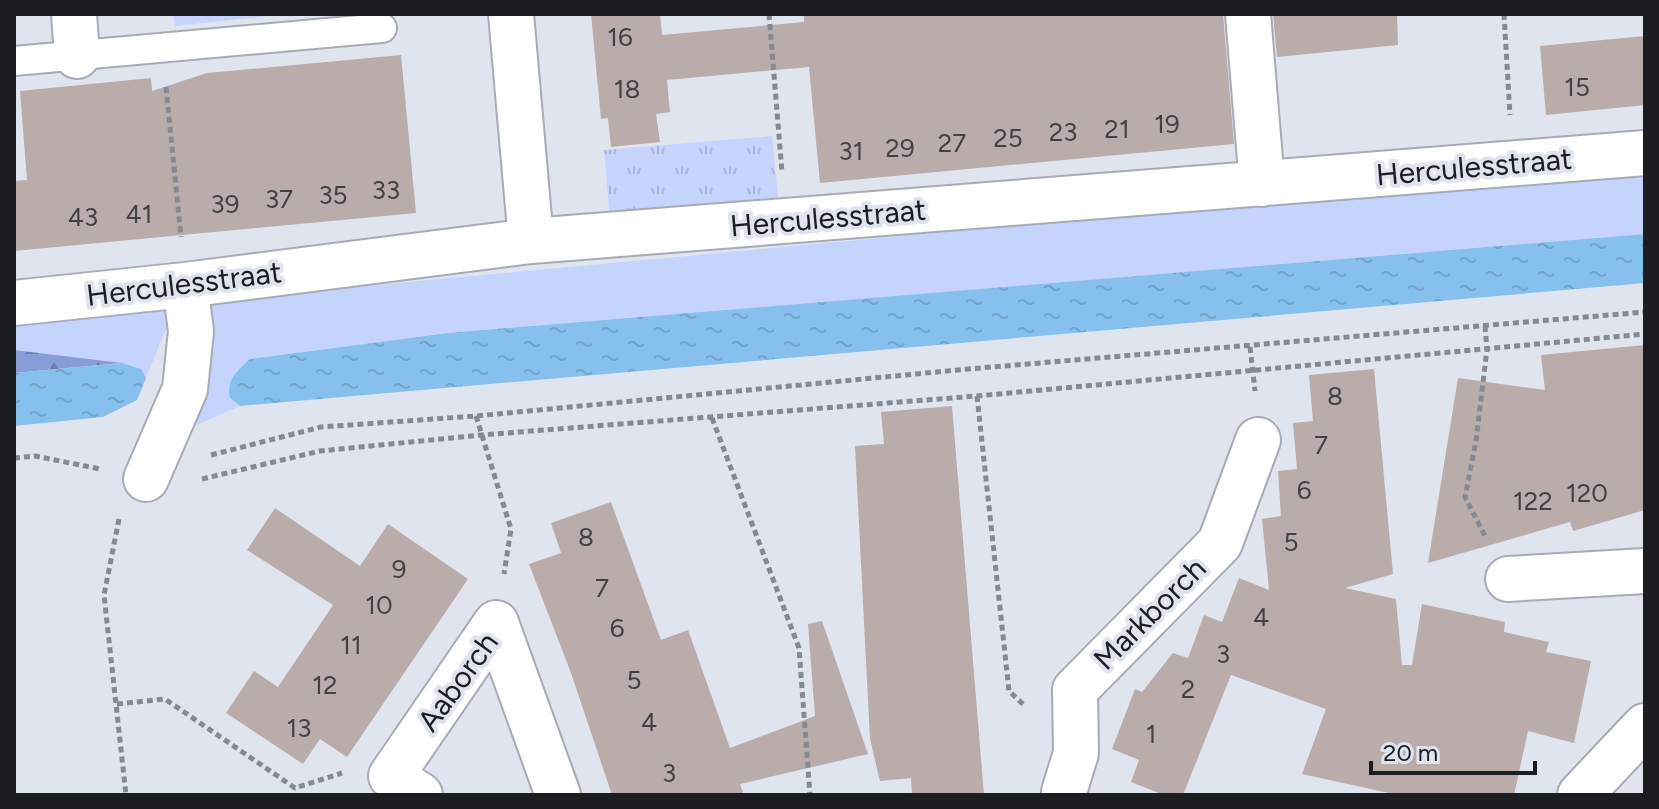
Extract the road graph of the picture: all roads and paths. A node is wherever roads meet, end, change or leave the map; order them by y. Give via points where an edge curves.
1 (511, 14) edge
2 (769, 14) edge
3 (1248, 14) edge
4 (1504, 14) edge
5 (382, 28) dead end
6 (76, 35) edge
7 (163, 46) junction
8 (14, 61) edge
9 (1645, 153) edge
10 (1513, 164) junction
11 (1262, 184) junction
12 (786, 221) junction
13 (531, 241) junction
14 (185, 285) junction
15 (14, 303) edge
16 (1645, 312) edge
17 (1485, 326) junction
18 (1645, 334) edge
19 (1487, 349) junction
20 (977, 396) junction
21 (476, 416) junction
22 (712, 418) junction
23 (481, 435) junction
24 (1258, 440) dead end
25 (14, 458) edge
26 (146, 479) junction
27 (1645, 571) edge
28 (1508, 579) joint
29 (496, 623) junction
30 (117, 704) junction
31 (1645, 726) edge
32 (1068, 784) edge
33 (405, 785) edge
34 (126, 795) edge
35 (558, 795) edge
36 (810, 795) edge
37 (1580, 795) edge

1 - 13 street
2 - 12 path
3 - 11 street
4 - 10 path
5 - 7 lane
6 - 7 lane
6 - 8 lane
7 - 14 path
9 - 10 street, Herculesstraat
10 - 11 street, Herculesstraat
11 - 12 street, Herculesstraat
12 - 13 street, Herculesstraat
13 - 14 street, Herculesstraat
14 - 15 street, Herculesstraat
14 - 26 street via 191,331 185,389
16 - 17 path
17 - 19 path
17 - 21 path
18 - 19 path
19 - 20 path
19 - 28 path via 1465,497
20 - 22 path
20 - 32 path via 1009,691
21 - 23 path
21 - 26 path via 321,427 184,462
22 - 23 path
22 - 36 path via 799,648
23 - 26 path via 320,451 171,487
23 - 29 path via 511,529
24 - 32 street, Markborch via 1220,543 1075,690
25 - 26 path via 35,456
26 - 30 path via 116,522 104,595
27 - 28 street
29 - 33 street, Aaborch
29 - 35 street, Aaborch
30 - 33 path via 165,699 295,788 369,764
30 - 34 path
31 - 37 street

